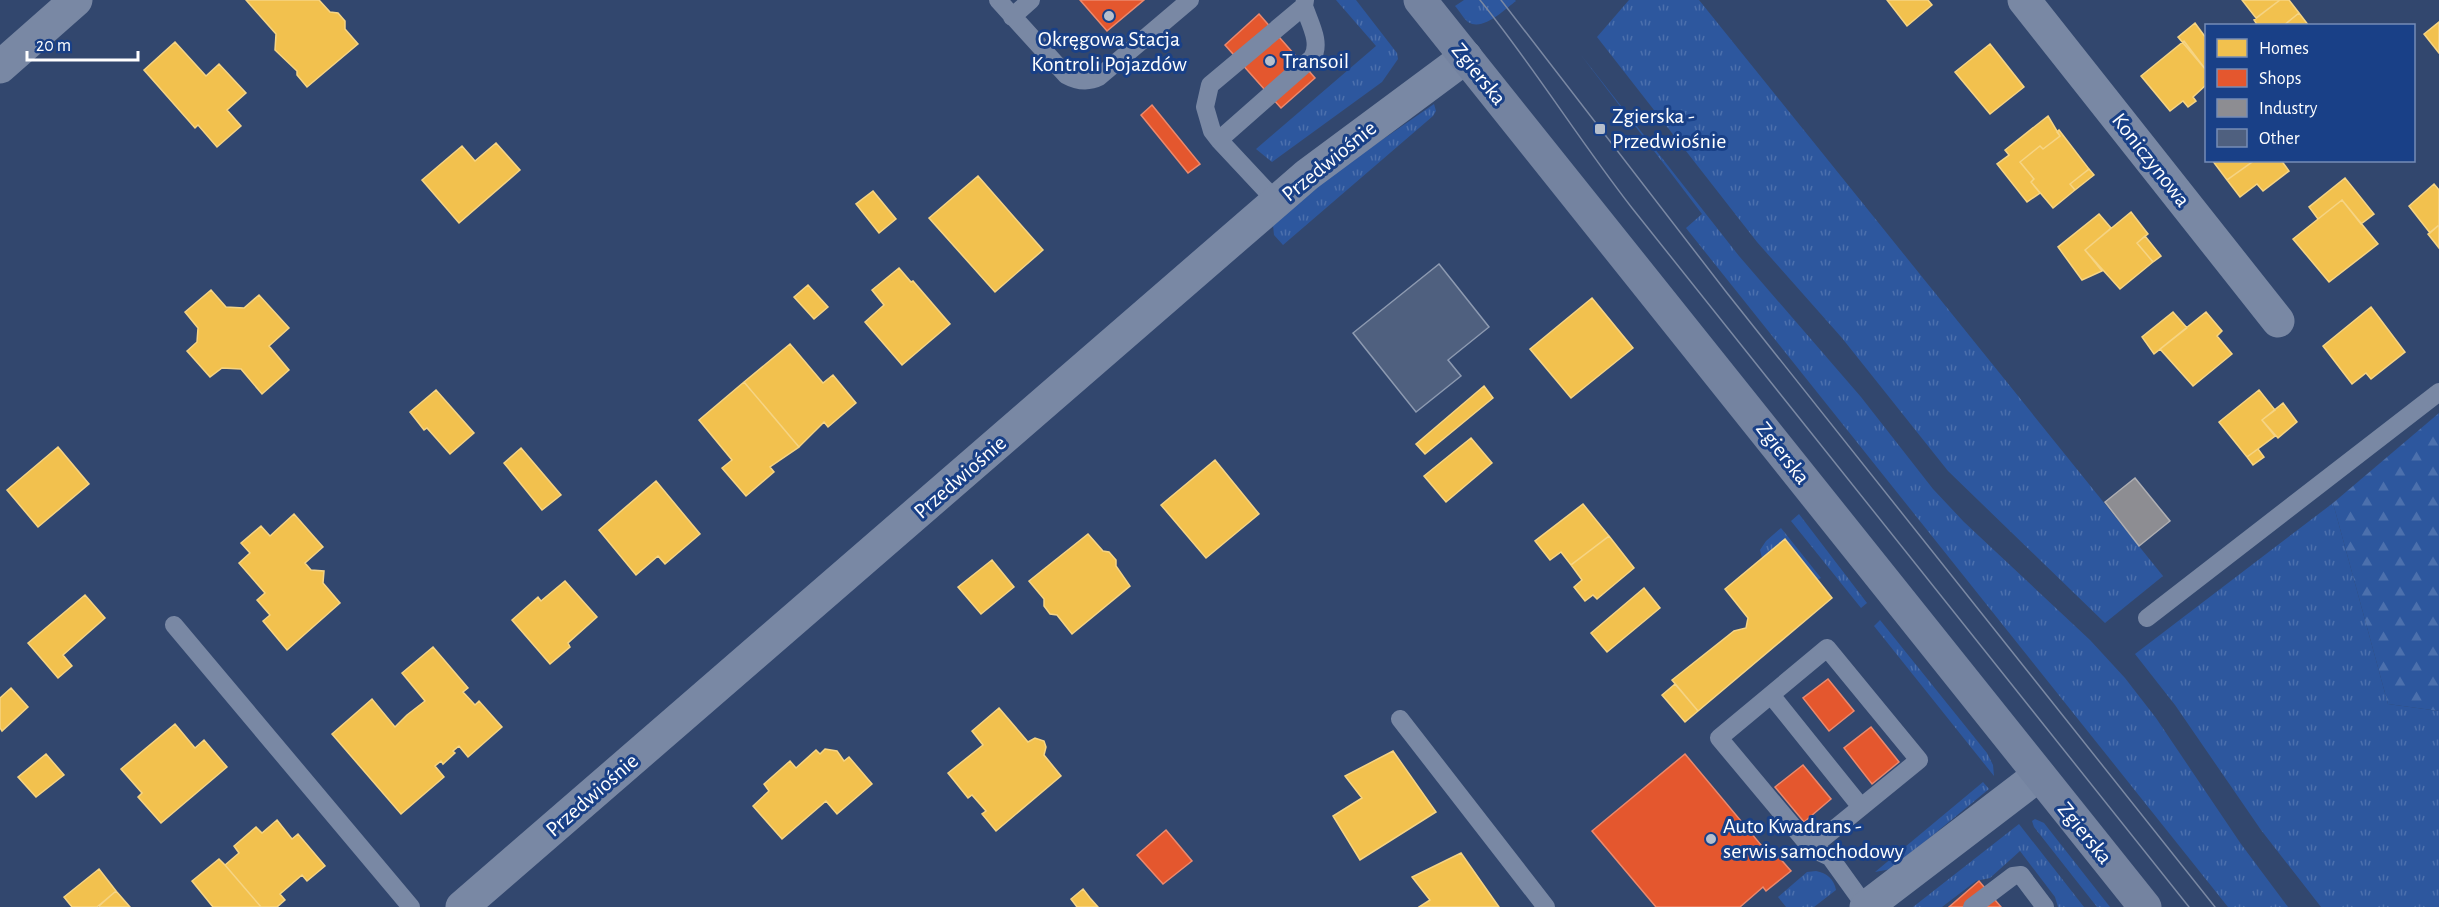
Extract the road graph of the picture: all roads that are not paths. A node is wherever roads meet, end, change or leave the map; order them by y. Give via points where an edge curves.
1 (76, 0) edge
2 (998, 0) edge
3 (1031, 0) edge
4 (1190, 0) edge
5 (1419, 0) edge
6 (2024, 0) edge
7 (1305, 3) edge
8 (1012, 17) junction
9 (1466, 57) junction
10 (0, 68) edge
11 (1219, 140) junction
12 (1277, 202) junction
13 (2278, 321) dead end
14 (2439, 392) edge
15 (2148, 618) dead end
16 (174, 625) dead end
17 (1771, 695) junction
18 (1400, 719) dead end
19 (2039, 775) junction
20 (1861, 807) junction
21 (1811, 848) junction
22 (411, 907) edge
23 (462, 907) edge
24 (1546, 907) edge
25 (1866, 907) edge
26 (1972, 907) edge
27 (2045, 907) edge
28 (2145, 907) edge

1 - 10 street
2 - 8 lane
3 - 8 lane
4 - 8 lane via 1091,81 1066,75
5 - 9 main road, Zgierska
6 - 13 street, Koniczynowa
7 - 11 lane via 1317,52
7 - 11 lane via 1210,85 1204,107
9 - 12 street, Przedwiośnie via 1332,156
9 - 19 main road, Zgierska
11 - 12 lane
12 - 23 street, Przedwiośnie
14 - 15 lane
16 - 22 lane
17 - 20 lane
17 - 20 lane via 1827,648 1919,760
17 - 21 lane via 1719,738
18 - 24 lane
19 - 25 street
19 - 28 main road, Zgierska
20 - 21 lane
21 - 25 lane via 1830,857
26 - 27 lane via 2013,876 2021,875

